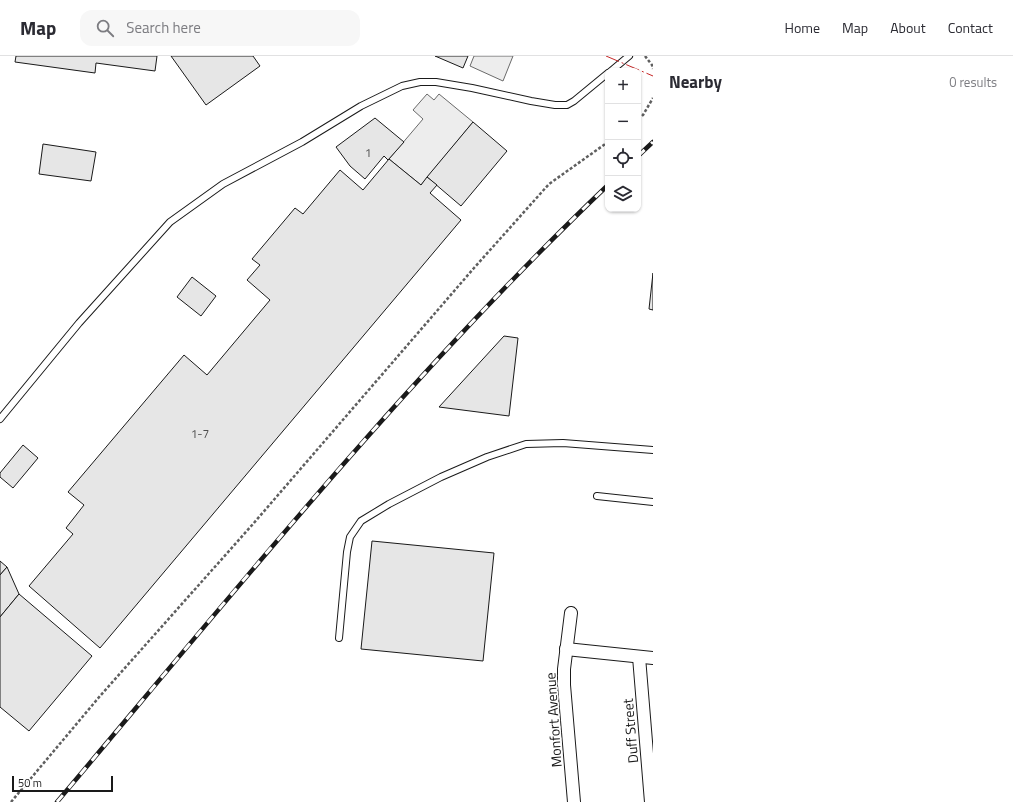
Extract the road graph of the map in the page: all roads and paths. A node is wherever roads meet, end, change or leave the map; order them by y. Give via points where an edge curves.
1 (629, 56) edge
2 (645, 56) edge
3 (615, 68) edge
4 (653, 68) edge
5 (605, 75) edge
6 (653, 98) edge
7 (641, 117) edge
8 (605, 144) edge
9 (0, 420) edge
10 (653, 450) edge
11 (597, 496) dead end
12 (653, 502) edge
13 (571, 613) dead end
14 (340, 638) dead end
15 (566, 649) junction
16 (638, 657) junction
17 (653, 658) edge
18 (11, 802) edge
19 (574, 802) edge
20 (651, 802) edge

1 - 3 lane
2 - 4 path
5 - 9 lane via 567,105 531,101 436,82 402,86 361,106 302,142 222,184 170,222 79,323
6 - 7 path
8 - 18 path via 549,184 100,696
10 - 14 lane via 563,443 526,444 487,457 442,477 361,521 350,537 348,545
11 - 12 lane
13 - 15 street, Monfort Avenue
15 - 16 street
15 - 19 street, Monfort Avenue via 564,685
16 - 17 street
16 - 20 street, Duff Street

